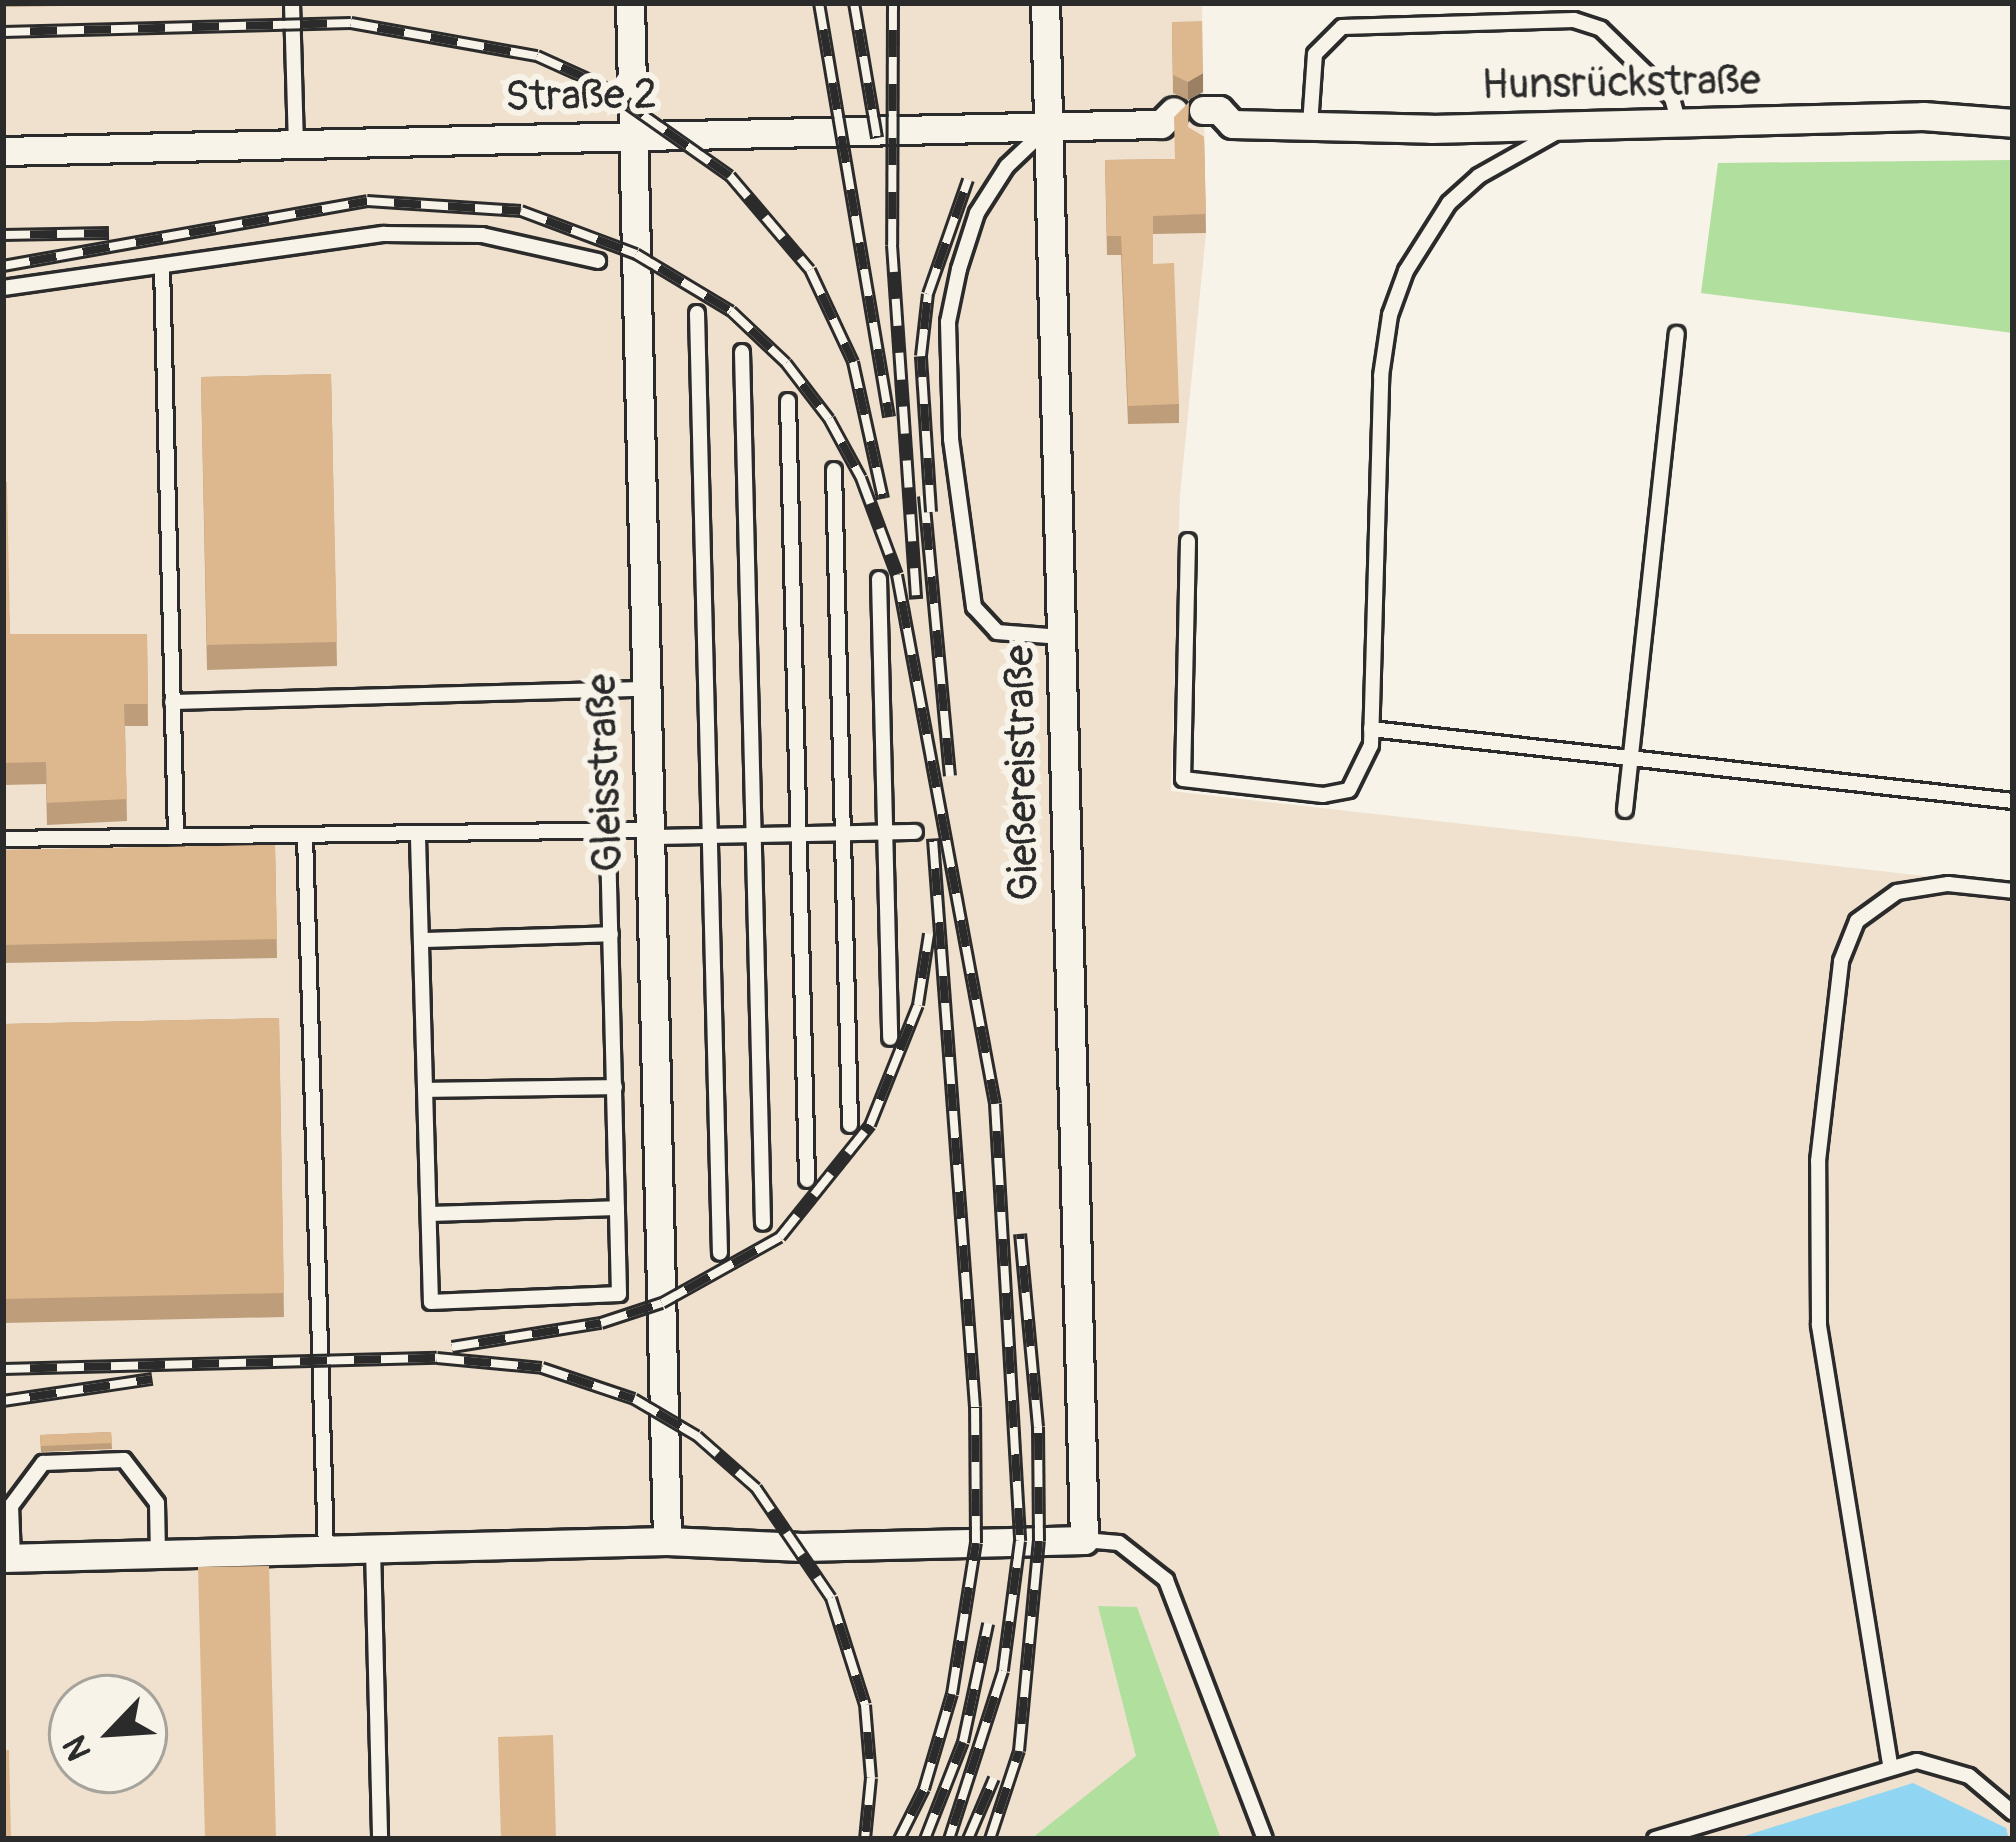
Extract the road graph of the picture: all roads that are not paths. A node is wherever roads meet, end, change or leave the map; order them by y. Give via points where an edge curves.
1 (292, 3) edge
2 (630, 3) edge
3 (1045, 3) edge
4 (2013, 123) edge
5 (1204, 124) dead end
6 (1679, 124) junction
7 (1170, 125) edge
8 (1310, 125) junction
9 (1048, 127) junction
10 (1567, 127) junction
11 (633, 136) junction
12 (296, 144) junction
13 (3, 151) edge
14 (598, 261) dead end
15 (162, 266) junction
16 (3, 288) edge
17 (697, 313) dead end
18 (1677, 334) dead end
19 (742, 352) dead end
20 (788, 401) dead end
21 (833, 470) dead end
22 (1188, 542) dead end
23 (879, 579) dead end
24 (1061, 637) junction
25 (644, 689) junction
26 (172, 702) junction
27 (1371, 729) junction
28 (1630, 758) junction
29 (2013, 801) edge
30 (1625, 810) dead end
31 (608, 831) junction
32 (885, 832) junction
33 (914, 832) dead end
34 (650, 833) junction
35 (842, 833) junction
36 (799, 834) junction
37 (753, 835) junction
38 (176, 836) junction
39 (305, 836) junction
40 (710, 836) junction
41 (418, 838) junction
42 (3, 839) edge
43 (2013, 892) edge
44 (611, 934) junction
45 (424, 940) junction
46 (890, 1037) dead end
47 (615, 1087) junction
48 (427, 1090) junction
49 (850, 1125) dead end
50 (807, 1180) dead end
51 (617, 1208) junction
52 (429, 1214) junction
53 (763, 1222) dead end
54 (720, 1253) dead end
55 (1084, 1540) junction
56 (667, 1541) junction
57 (373, 1548) junction
58 (326, 1550) junction
59 (158, 1554) junction
60 (8, 1558) edge
61 (1890, 1764) junction
62 (2012, 1807) edge
63 (1688, 1834) edge
64 (380, 1839) edge
65 (1265, 1839) edge
66 (1655, 1839) edge

1 - 12 lane
2 - 11 street, Gleisstraße
3 - 9 street, Gießereistraße
4 - 6 street, Hunsrückstraße via 1923,116
5 - 8 street, Hunsrückstraße via 1220,138 1232,124
6 - 8 lane via 1672,98 1601,28 1574,20 1342,27 1315,54
6 - 10 street, Hunsrückstraße
7 - 9 street, Straße 2
8 - 10 street, Hunsrückstraße
9 - 11 street, Straße 2
9 - 24 street, Gießereistraße
9 - 24 lane via 1007,166 977,213 959,269 948,322 951,440 974,607 997,632
10 - 27 lane via 1479,176 1449,203 1406,271 1390,315 1381,376
11 - 12 street, Straße 2
11 - 25 street, Gleisstraße
12 - 13 street, Straße 2
14 - 15 lane via 433,232
15 - 16 lane
15 - 26 lane
17 - 40 lane
18 - 28 lane
19 - 37 lane
20 - 36 lane
21 - 35 lane
22 - 27 lane via 1183,778 1287,792 1349,790 1364,770
23 - 32 lane
24 - 55 street, Gießereistraße
25 - 26 lane
25 - 34 street, Gleisstraße
26 - 38 lane
27 - 28 lane
28 - 29 lane
28 - 30 lane
31 - 34 lane
31 - 41 lane
31 - 44 lane
32 - 33 lane
32 - 35 lane
32 - 46 lane
34 - 40 lane
34 - 56 street, Gleisstraße
35 - 36 lane
35 - 49 lane
36 - 37 lane
36 - 50 lane
37 - 40 lane
37 - 53 lane
38 - 39 lane
38 - 42 lane
39 - 41 lane
39 - 58 lane
40 - 54 lane
41 - 45 lane
43 - 61 lane via 1948,884 1898,892 1857,921 1841,961 1818,1161 1819,1325
44 - 45 lane
44 - 47 lane
45 - 48 lane
47 - 48 lane
47 - 51 lane
48 - 52 lane
51 - 52 lane
51 - 52 lane via 619,1294 431,1302
55 - 56 street via 802,1547
55 - 65 lane via 1119,1543 1166,1580
56 - 57 street
57 - 58 street
57 - 64 lane
58 - 59 street
59 - 60 street
59 - 60 lane via 157,1502 124,1460 43,1462 11,1506
61 - 62 lane via 1938,1764
61 - 63 lane
63 - 66 lane

